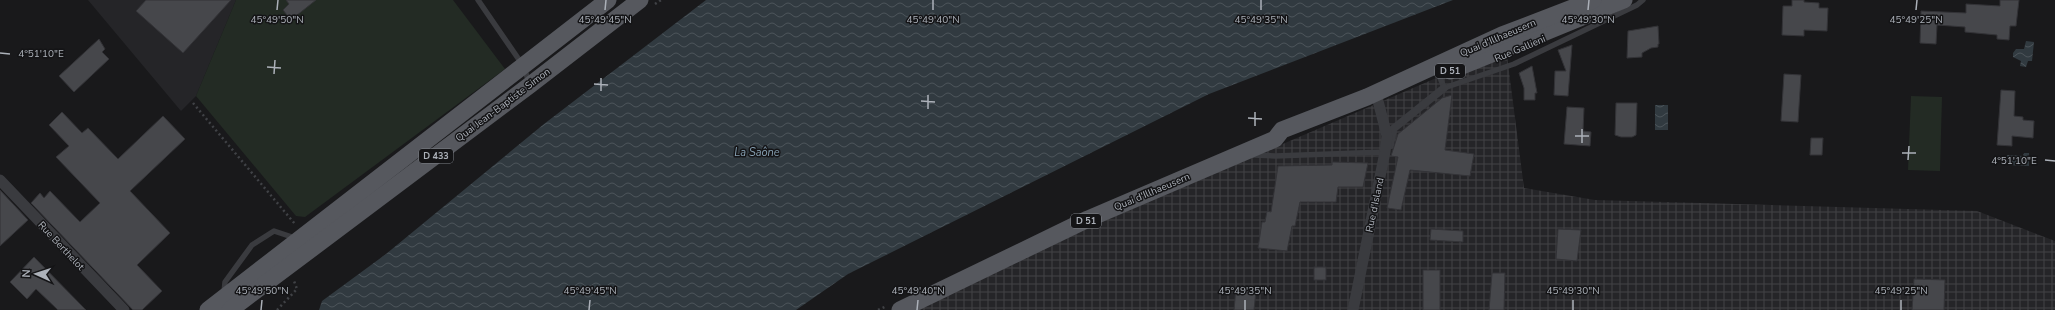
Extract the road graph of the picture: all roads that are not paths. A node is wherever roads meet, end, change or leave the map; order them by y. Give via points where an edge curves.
1 (478, 0) edge
2 (608, 0) edge
3 (640, 0) edge
4 (1593, 0) edge
5 (1624, 0) edge
6 (1644, 0) edge
7 (524, 67) junction
8 (1440, 76) junction
9 (530, 85) junction
10 (1377, 97) junction
11 (1250, 149) junction
12 (1382, 152) junction
13 (0, 180) edge
14 (302, 239) junction
15 (228, 306) edge
16 (124, 310) edge
17 (208, 310) edge
18 (900, 310) edge
19 (1353, 310) edge

1 - 7 lane
2 - 7 main road, Quai Jean-Baptiste Simon / D 433
3 - 9 main road, Quai Jean-Baptiste Simon / D 433
4 - 8 main road, Quai d'Illhaeusern / D 51 via 1502,35
5 - 8 main road, Quai d'Illhaeusern / D 51
6 - 8 lane, Rue Gallieni via 1514,64
7 - 9 lane
7 - 14 main road, Quai Jean-Baptiste Simon / D 433
8 - 10 main road, Quai d'Illhaeusern / D 51
8 - 12 street, Rue Gallieni via 1393,129 1390,144
9 - 14 main road, Quai Jean-Baptiste Simon / D 433
10 - 11 main road, Quai d'Illhaeusern / D 51 via 1286,140 1275,139
10 - 12 street, Rue d'Island via 1387,136
11 - 12 lane via 1253,155 1275,156
11 - 18 main road, Quai d'Illhaeusern / D 51 via 1088,219
12 - 19 street, Rue d'Island
13 - 16 street, Rue Berthelot
14 - 15 main road, Quai Jean-Baptiste Simon / D 433
14 - 15 lane via 274,231 252,245 225,282
15 - 17 main road, Quai Jean-Baptiste Simon / D 433

